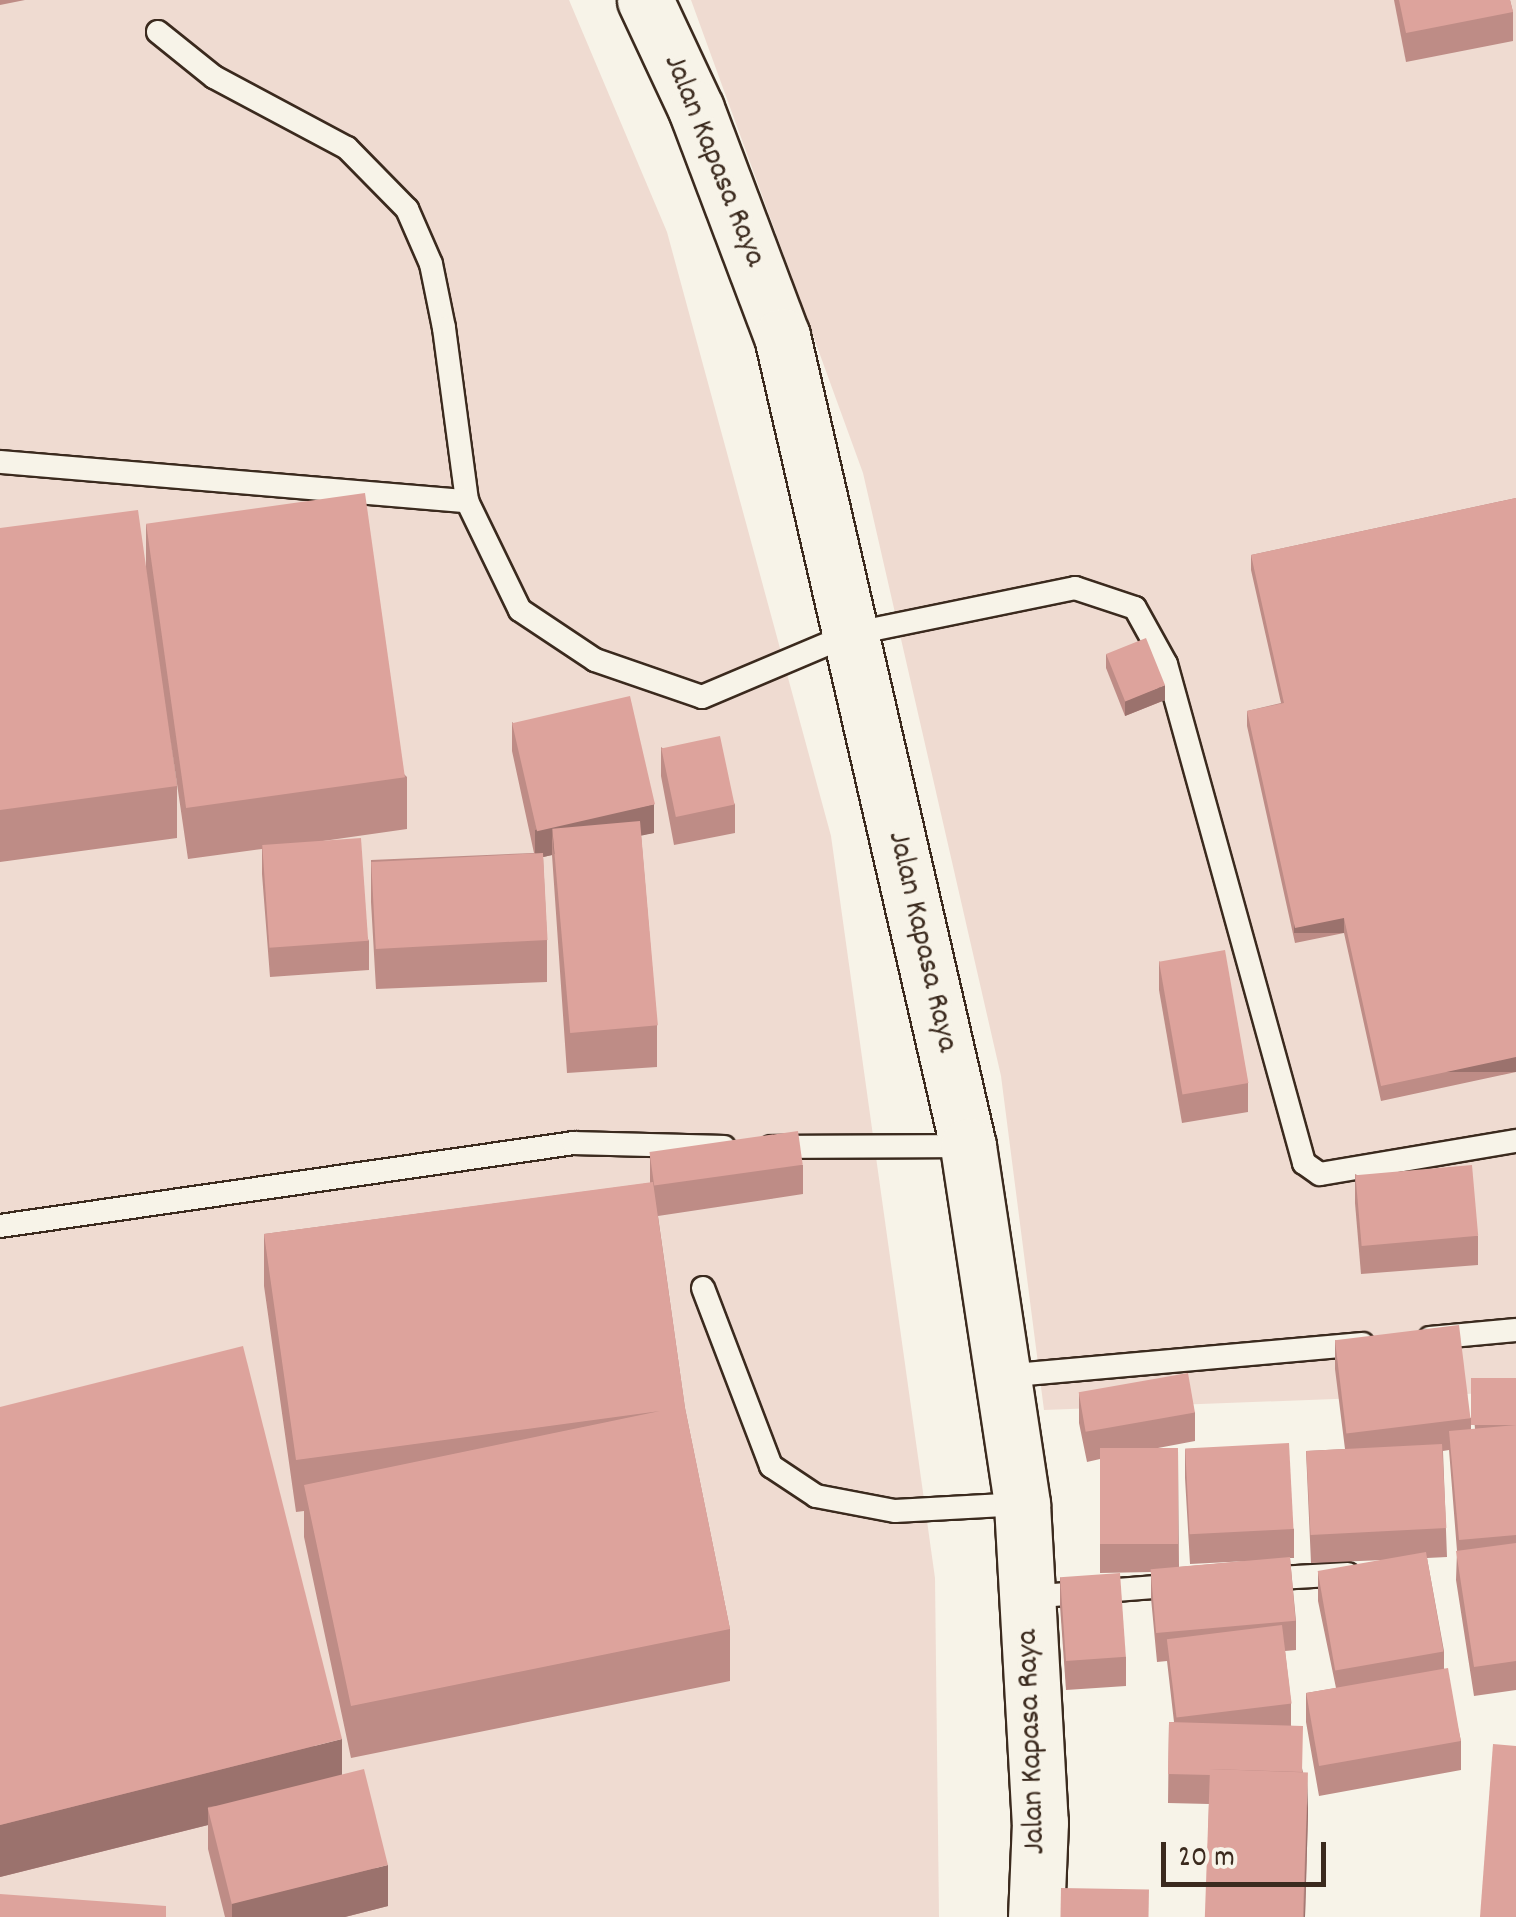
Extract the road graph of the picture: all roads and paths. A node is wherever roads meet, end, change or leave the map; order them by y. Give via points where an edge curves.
1 (645, 0) edge
2 (158, 32) dead end
3 (0, 462) edge
4 (466, 501) junction
5 (851, 634) junction
6 (1516, 1141) edge
7 (968, 1146) junction
8 (0, 1226) edge
9 (704, 1288) dead end
10 (1516, 1330) edge
11 (1003, 1376) junction
12 (1022, 1504) junction
13 (1376, 1572) edge
14 (1240, 1580) edge
15 (1202, 1584) edge
16 (1028, 1598) junction
17 (1036, 1917) edge

1 - 5 main road, Jalan Kapasa Raya via 696,109 782,336
2 - 4 lane via 214,77 347,148 407,209 431,264 444,328
3 - 4 lane
4 - 5 lane via 520,610 613,667 702,697
5 - 6 lane via 1075,588 1134,608 1166,664 1304,1163 1320,1174
5 - 7 main road, Jalan Kapasa Raya
7 - 8 lane via 574,1143
7 - 11 main road, Jalan Kapasa Raya
9 - 12 lane via 771,1466 816,1496 894,1511
10 - 11 lane
11 - 12 main road, Jalan Kapasa Raya
12 - 16 main road, Jalan Kapasa Raya
13 - 14 lane
15 - 16 lane
16 - 17 main road, Jalan Kapasa Raya via 1040,1822

